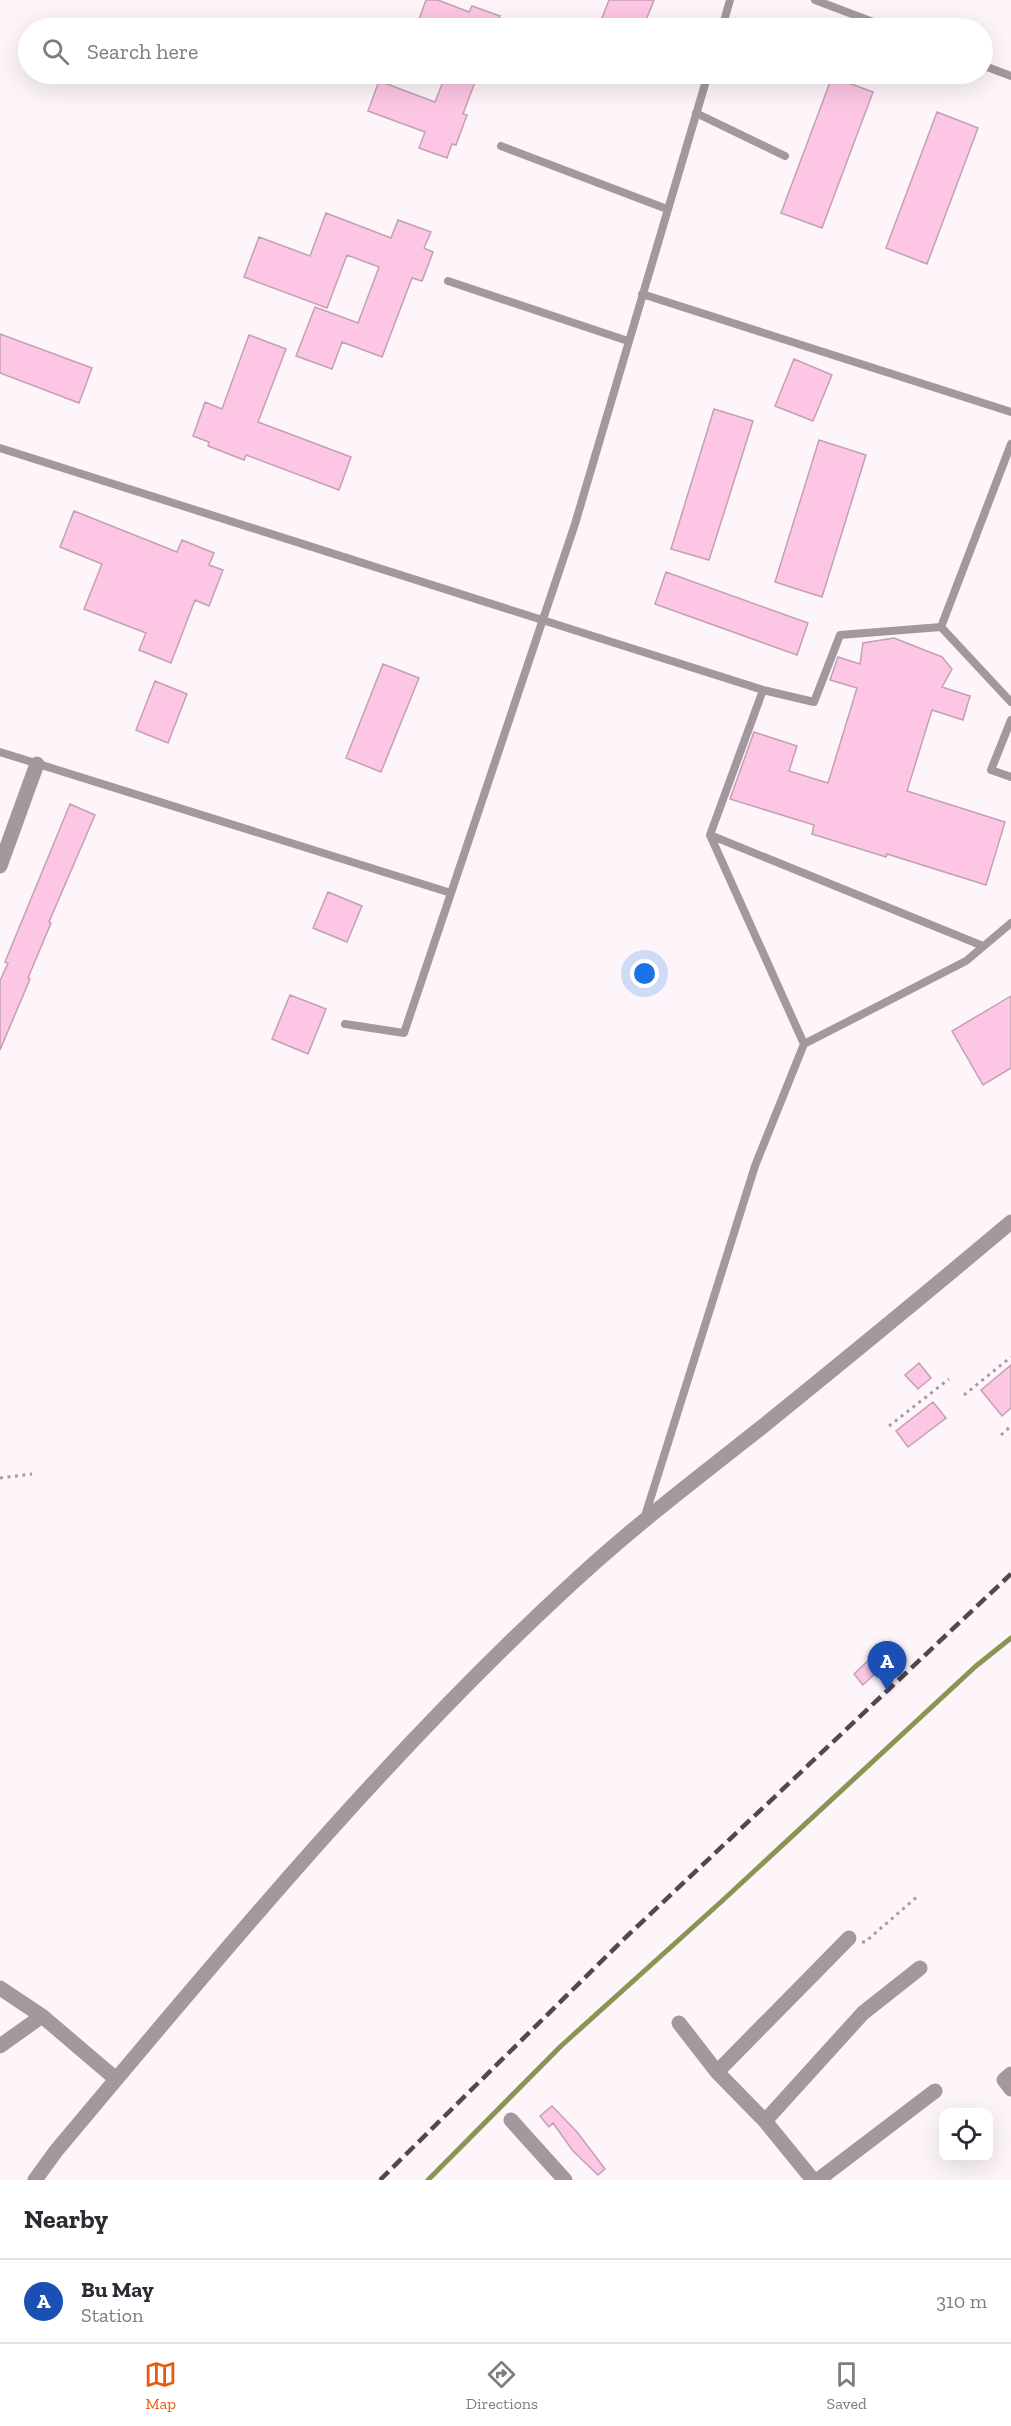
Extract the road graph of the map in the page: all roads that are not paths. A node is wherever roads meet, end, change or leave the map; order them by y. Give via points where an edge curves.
1 (730, 0) edge
2 (815, 0) edge
3 (725, 18) edge
4 (863, 18) edge
5 (993, 68) edge
6 (1011, 75) edge
7 (705, 84) edge
8 (696, 113) junction
9 (501, 146) dead end
10 (785, 156) dead end
11 (668, 209) junction
12 (448, 281) dead end
13 (642, 294) junction
14 (628, 341) junction
15 (1011, 412) edge
16 (1011, 444) edge
17 (0, 448) edge
18 (543, 621) junction
19 (941, 627) junction
20 (763, 690) junction
21 (1011, 702) edge
22 (1011, 720) edge
23 (0, 752) edge
24 (37, 764) junction
25 (1011, 777) edge
26 (710, 835) junction
27 (0, 866) edge
28 (451, 893) junction
29 (1011, 923) edge
30 (983, 946) junction
31 (345, 1024) dead end
32 (804, 1044) junction
33 (1011, 1222) edge
34 (644, 1522) junction
35 (849, 1938) road end
36 (920, 1968) dead end
37 (0, 1988) edge
38 (42, 2016) junction
39 (679, 2024) dead end
40 (0, 2046) edge
41 (717, 2072) junction
42 (116, 2079) junction
43 (935, 2091) dead end
44 (511, 2120) dead end
45 (765, 2121) junction
46 (35, 2180) edge
47 (565, 2180) edge
48 (813, 2180) edge
49 (818, 2180) edge

1 - 3 lane
2 - 4 lane
5 - 6 lane
7 - 8 lane
8 - 10 lane
8 - 11 lane
9 - 11 lane
11 - 13 lane
12 - 14 lane
13 - 14 lane
13 - 15 lane
14 - 18 lane
16 - 19 lane
17 - 18 lane
18 - 20 lane
18 - 28 lane
19 - 20 lane via 840,635 814,702
19 - 21 lane
20 - 26 lane
22 - 25 lane via 991,770
23 - 24 lane
24 - 27 street
24 - 28 lane
26 - 30 lane
26 - 32 lane
28 - 31 lane via 404,1033
29 - 30 lane
30 - 32 lane via 966,961
32 - 34 lane via 754,1166
33 - 34 street
34 - 42 street via 581,1575 411,1740 263,1904
35 - 41 street
36 - 45 street via 862,2013
37 - 38 street
38 - 40 street
38 - 42 street
39 - 41 street
41 - 45 street
42 - 46 street
43 - 49 street
44 - 47 street
45 - 48 street

